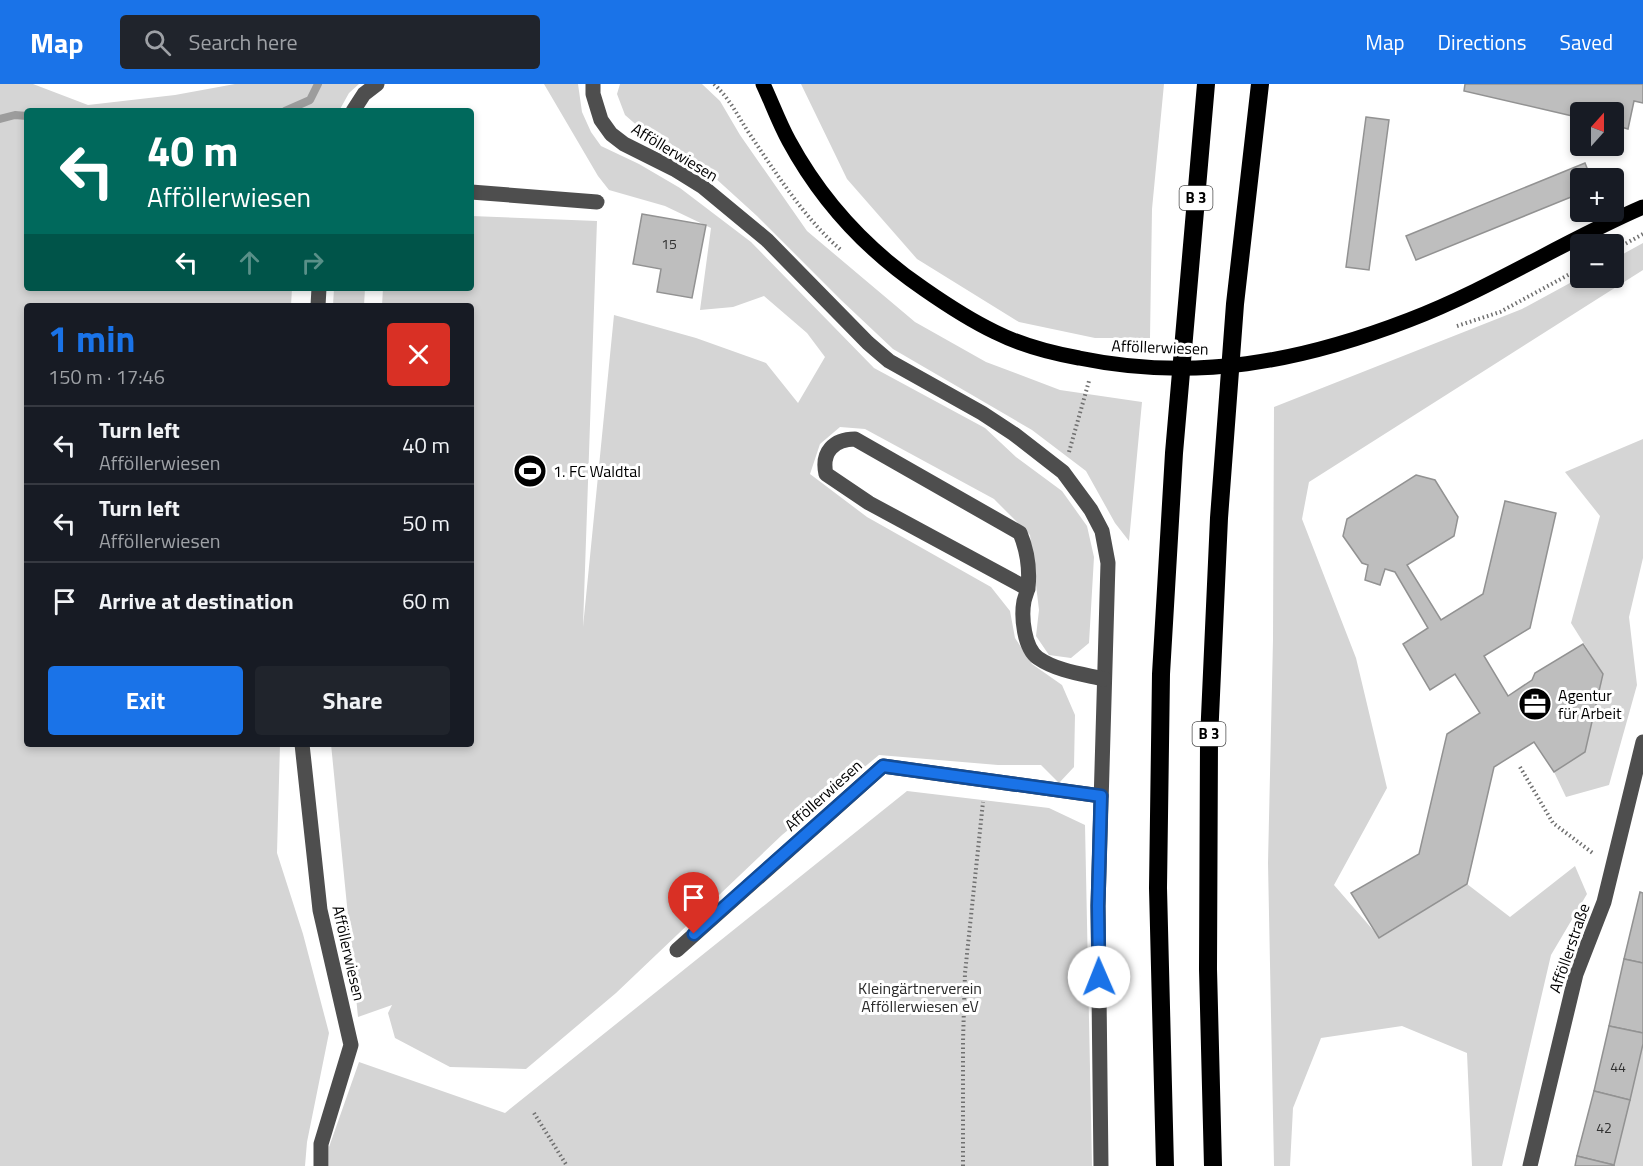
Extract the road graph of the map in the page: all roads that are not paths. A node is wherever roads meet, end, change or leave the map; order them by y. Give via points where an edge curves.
1 (377, 84) edge
2 (593, 84) edge
3 (764, 84) edge
4 (1206, 84) edge
5 (1260, 84) edge
6 (355, 108) edge
7 (474, 192) edge
8 (597, 202) dead end
9 (1643, 207) edge
10 (1028, 589) junction
11 (1104, 679) junction
12 (1643, 742) edge
13 (302, 747) edge
14 (1101, 796) junction
15 (677, 950) dead end
16 (321, 1166) edge
17 (1101, 1166) edge
18 (1165, 1166) edge
19 (1213, 1166) edge
20 (1530, 1166) edge

1 - 6 street
2 - 11 street, Afföllerwiesen via 601,120 611,134 674,169 741,218 889,361 982,413 1063,472 1102,531 1108,563
3 - 9 main road, Afföllerwiesen via 788,140 819,188 854,231 900,272 996,333 1049,352 1101,363 1204,369 1312,351 1410,320
4 - 18 highway, B 3 via 1174,453 1161,674 1158,888
5 - 19 highway, B 3 via 1235,304 1209,739 1208,969
7 - 8 street
10 - 10 street via 1027,557 1020,533 855,439 836,442 829,451 824,466 826,474 869,503
10 - 11 street via 1024,617 1028,645 1036,657 1067,671
11 - 14 street, Afföllerwiesen
12 - 20 street, Afföllerstraße via 1604,902 1576,974
13 - 16 street, Afföllerwiesen via 320,910 351,1045 321,1144
14 - 15 street, Afföllerwiesen via 883,766
14 - 17 street, Afföllerwiesen

